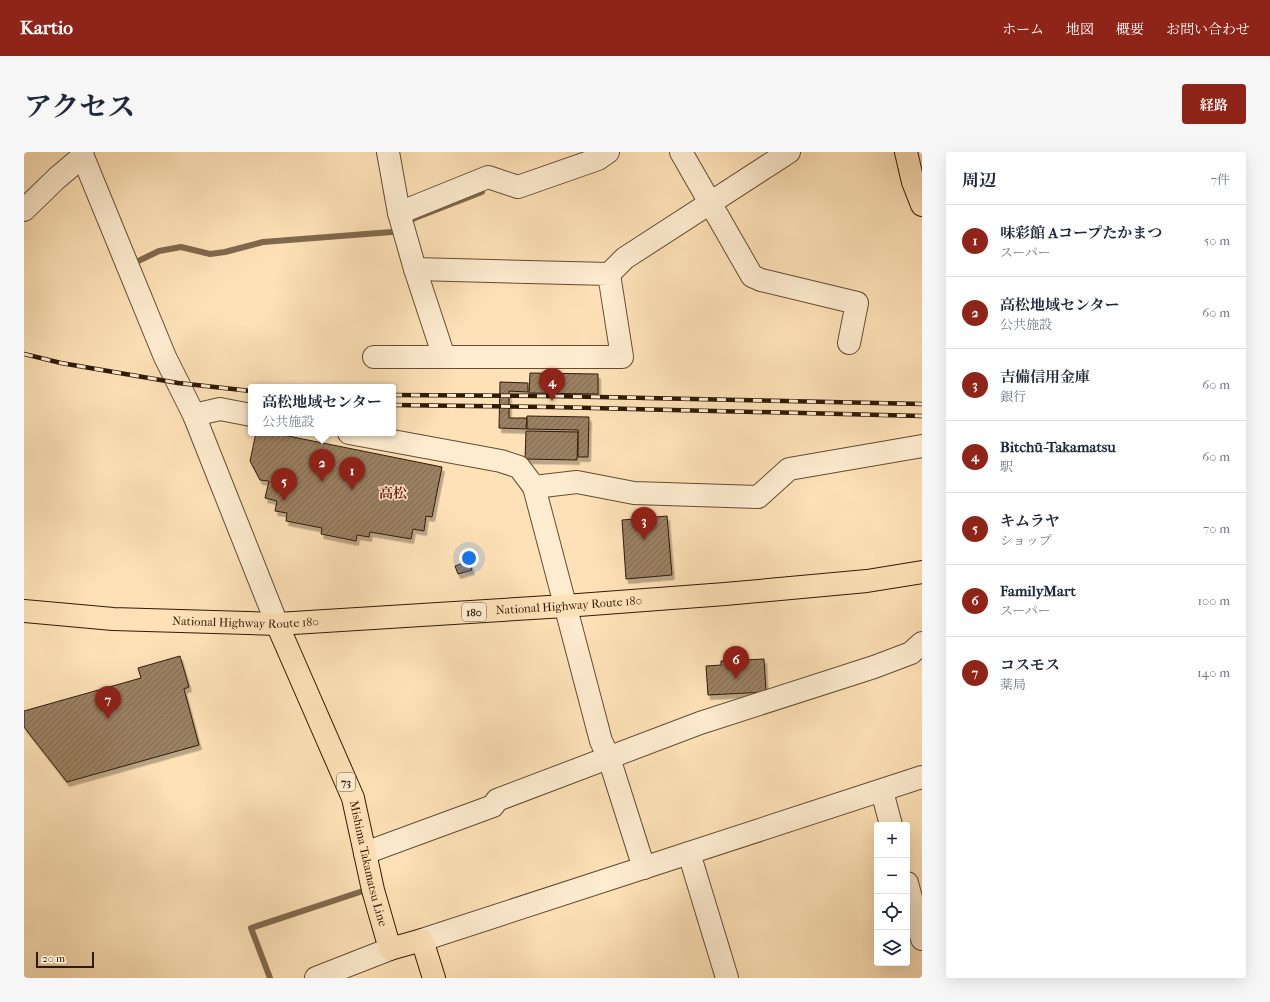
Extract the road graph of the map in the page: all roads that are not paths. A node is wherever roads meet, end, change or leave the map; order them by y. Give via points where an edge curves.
1 (388, 152) edge
2 (608, 152) edge
3 (681, 152) edge
4 (789, 152) edge
5 (906, 152) edge
6 (82, 154) edge
7 (710, 203) junction
8 (922, 205) edge
9 (24, 210) edge
10 (401, 221) junction
11 (415, 269) junction
12 (609, 274) junction
13 (849, 343) dead end
14 (374, 356) dead end
15 (444, 356) junction
16 (248, 414) edge
17 (194, 416) junction
18 (365, 436) edge
19 (922, 446) edge
20 (534, 487) junction
21 (922, 572) edge
22 (565, 606) junction
23 (24, 611) edge
24 (277, 624) junction
25 (922, 643) edge
26 (609, 758) junction
27 (922, 778) edge
28 (882, 791) junction
29 (890, 822) edge
30 (365, 853) junction
31 (689, 853) junction
32 (644, 868) junction
33 (910, 894) edge
34 (922, 939) edge
35 (422, 940) junction
36 (390, 949) junction
37 (316, 978) edge
38 (434, 978) edge
39 (727, 978) edge

1 - 10 street
2 - 10 street via 598,159 518,186 488,178
3 - 7 street
4 - 7 street
5 - 8 main road
6 - 9 street
6 - 17 street via 165,357
7 - 12 street via 625,258
7 - 13 street via 752,276 857,303
10 - 11 street
11 - 12 street
11 - 15 street
12 - 15 street via 622,357
14 - 15 street
16 - 17 street via 220,409
17 - 24 street
18 - 20 street via 501,461 519,467
19 - 20 street via 789,469 758,497 634,492 577,482
20 - 22 street
21 - 22 main road, National Highway Route 180 / 180 via 867,581
22 - 24 main road, National Highway Route 180 / 180
22 - 26 street via 601,741
23 - 24 main road, National Highway Route 180 / 180 via 113,620
24 - 30 main road, Mishima Takamatsu Line / 73 via 353,798
25 - 26 street via 910,653 700,723
26 - 30 street via 496,800 493,806
26 - 32 street
27 - 28 street
28 - 29 street
28 - 31 street
30 - 36 main road, Mishima Takamatsu Line / 73
31 - 32 street
31 - 39 street
32 - 35 street
33 - 34 street
35 - 36 main road
35 - 38 main road
36 - 37 street

